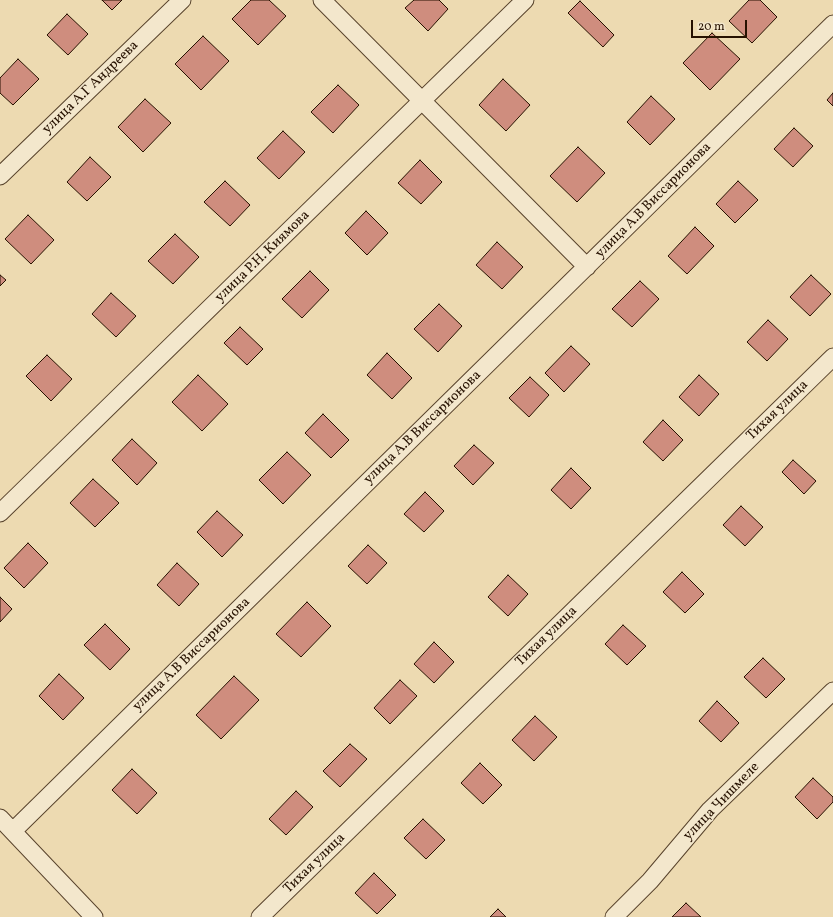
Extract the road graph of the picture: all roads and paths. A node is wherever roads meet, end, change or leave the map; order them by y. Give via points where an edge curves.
1 (182, 0) edge
2 (322, 0) edge
3 (525, 0) edge
4 (833, 24) edge
5 (422, 101) junction
6 (0, 176) edge
7 (587, 267) junction
8 (833, 357) edge
9 (0, 513) edge
10 (833, 690) edge
11 (0, 818) edge
12 (13, 831) junction
13 (94, 917) edge
14 (260, 917) edge
15 (614, 917) edge

1 - 6 street, улица А.Г Андреева
2 - 5 street
3 - 5 street, улица Р.Н. Киямова
4 - 7 street, улица А.В Виссарионова
5 - 7 street
5 - 9 street, улица Р.Н. Киямова
7 - 12 street, улица А.В Виссарионова
8 - 14 street, Тихая улица
10 - 15 street, улица Чишмеле via 710,810 650,881
11 - 12 street
12 - 13 street

